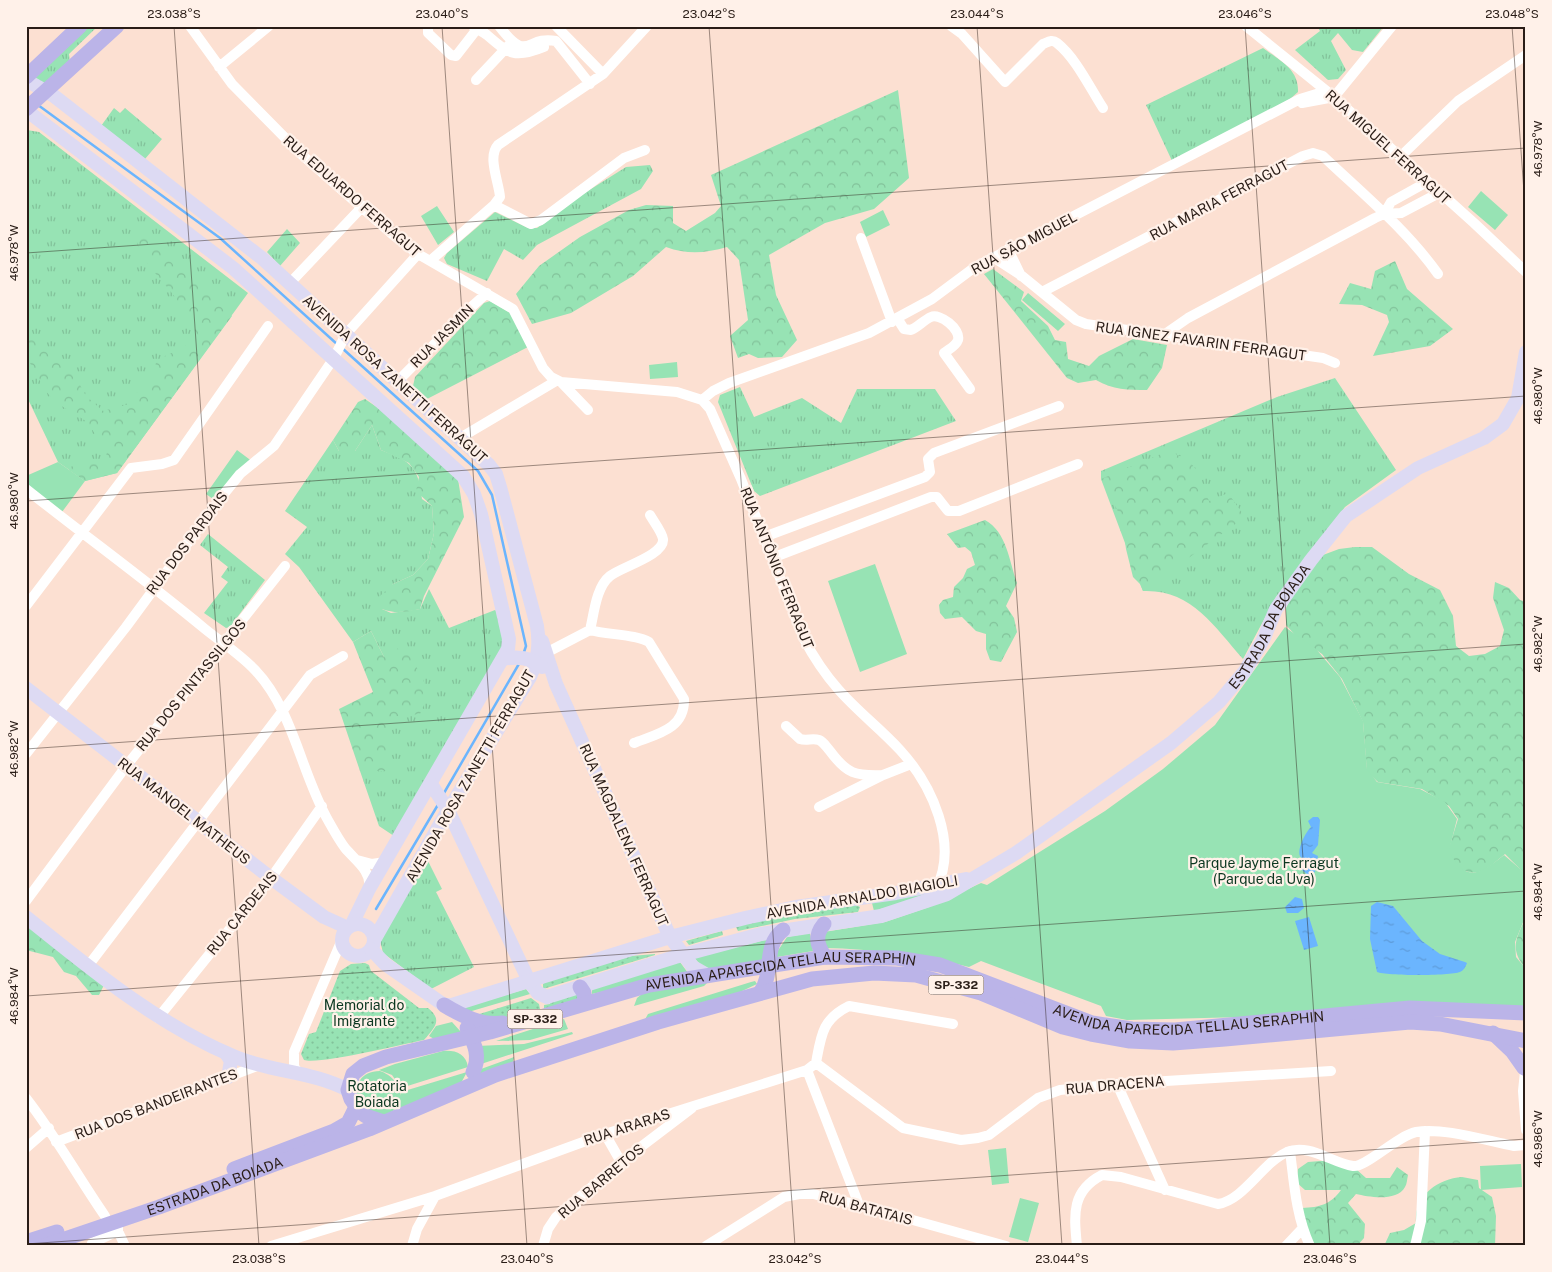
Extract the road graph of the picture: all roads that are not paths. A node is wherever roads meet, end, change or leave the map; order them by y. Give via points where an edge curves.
1 (80, 26) edge
2 (117, 26) edge
3 (190, 26) edge
4 (270, 26) edge
5 (428, 26) edge
6 (499, 26) edge
7 (556, 26) edge
8 (648, 26) edge
9 (950, 26) edge
10 (1246, 26) edge
11 (1392, 26) edge
12 (475, 28) edge
13 (508, 46) junction
14 (1526, 55) edge
15 (219, 67) junction
16 (1297, 68) junction
17 (603, 74) junction
18 (26, 78) edge
19 (476, 80) dead end
20 (590, 84) junction
21 (45, 92) junction
22 (1330, 94) junction
23 (1291, 104) junction
24 (1103, 108) dead end
25 (26, 110) edge
26 (645, 150) dead end
27 (1400, 157) junction
28 (1427, 182) junction
29 (1439, 192) junction
30 (494, 205) junction
31 (363, 206) junction
32 (1384, 214) junction
33 (862, 238) dead end
34 (1008, 250) junction
35 (418, 254) junction
36 (993, 257) junction
37 (430, 261) junction
38 (1526, 272) edge
39 (1438, 274) dead end
40 (1022, 276) junction
41 (290, 283) junction
42 (1042, 292) junction
43 (487, 293) junction
44 (894, 320) junction
45 (268, 326) dead end
46 (346, 334) junction
47 (1165, 334) junction
48 (1526, 352) edge
49 (334, 358) junction
50 (1335, 363) dead end
51 (398, 381) junction
52 (558, 381) junction
53 (970, 389) dead end
54 (702, 400) junction
55 (1058, 406) dead end
56 (588, 410) dead end
57 (460, 438) junction
58 (1078, 464) dead end
59 (26, 488) edge
60 (650, 515) dead end
61 (82, 534) junction
62 (764, 537) junction
63 (772, 558) junction
64 (285, 566) dead end
65 (154, 587) junction
66 (26, 606) edge
67 (590, 630) junction
68 (224, 645) junction
69 (343, 656) dead end
70 (541, 656) junction
71 (503, 658) junction
72 (26, 688) edge
73 (58, 712) junction
74 (282, 714) junction
75 (786, 726) dead end
76 (634, 742) dead end
77 (26, 754) edge
78 (911, 764) junction
79 (126, 765) junction
80 (883, 775) junction
81 (431, 784) junction
82 (322, 806) junction
83 (819, 807) dead end
84 (448, 810) junction
85 (199, 822) junction
86 (461, 838) junction
87 (430, 843) junction
88 (357, 860) junction
89 (385, 862) junction
90 (271, 878) junction
91 (974, 878) junction
92 (938, 884) junction
93 (369, 889) junction
94 (868, 897) junction
95 (930, 900) junction
96 (26, 901) edge
97 (26, 916) edge
98 (871, 918) junction
99 (724, 923) junction
100 (824, 924) junction
101 (349, 926) junction
102 (783, 930) junction
103 (670, 937) junction
104 (341, 942) junction
105 (731, 942) junction
106 (373, 944) junction
107 (649, 944) junction
108 (681, 952) junction
109 (825, 956) junction
110 (88, 966) junction
111 (769, 966) junction
112 (707, 975) junction
113 (529, 981) junction
114 (580, 987) junction
115 (760, 993) junction
116 (585, 1003) junction
117 (450, 1009) junction
118 (1526, 1013) edge
119 (544, 1016) junction
120 (158, 1018) junction
121 (953, 1024) dead end
122 (1493, 1033) junction
123 (472, 1037) junction
124 (452, 1041) junction
125 (1526, 1041) edge
126 (226, 1053) junction
127 (816, 1063) junction
128 (1525, 1064) edge
129 (257, 1066) junction
130 (806, 1070) junction
131 (1331, 1071) dead end
132 (473, 1072) junction
133 (299, 1073) junction
134 (228, 1077) junction
135 (1117, 1084) junction
136 (348, 1090) junction
137 (458, 1090) junction
138 (26, 1098) edge
139 (694, 1106) junction
140 (356, 1107) junction
141 (384, 1122) junction
142 (49, 1128) junction
143 (1526, 1130) edge
144 (1425, 1131) junction
145 (605, 1134) junction
146 (56, 1142) junction
147 (1526, 1145) edge
148 (26, 1148) edge
149 (1290, 1151) junction
150 (621, 1162) junction
151 (1165, 1190) junction
152 (436, 1196) junction
153 (859, 1205) junction
154 (105, 1216) junction
155 (119, 1226) junction
156 (1302, 1228) junction
157 (92, 1238) edge
158 (26, 1242) edge
159 (283, 1244) edge
160 (44, 1246) edge
161 (112, 1246) edge
162 (125, 1246) edge
163 (271, 1246) edge
164 (412, 1246) edge
165 (543, 1246) edge
166 (706, 1246) edge
167 (1006, 1246) edge
168 (1077, 1246) edge
169 (1286, 1246) edge
170 (1310, 1246) edge
171 (1415, 1246) edge

1 - 18 main road
2 - 21 main road
3 - 15 street, RUA EDUARDO FERRAGUT
4 - 15 street
5 - 12 street via 428,33 456,56
6 - 13 street
7 - 17 street
8 - 17 street
9 - 24 street via 962,34 1006,82 1042,44 1057,43 1075,63
10 - 16 street, RUA MIGUEL FERRAGUT
11 - 22 street
12 - 13 street
13 - 19 street
13 - 20 street via 556,41
14 - 27 street via 1458,102
15 - 31 street, RUA EDUARDO FERRAGUT via 301,154
16 - 22 street, RUA MIGUEL FERRAGUT
16 - 23 street, RUA SÃO MIGUEL via 1303,76 1305,89
17 - 20 street
18 - 21 main road, AVENIDA ROSA ZANETTI FERRAGUT
20 - 30 street via 495,148 493,158 500,197
21 - 25 main road
21 - 41 main road, AVENIDA ROSA ZANETTI FERRAGUT via 239,240
22 - 23 street, RUA SÃO MIGUEL
22 - 27 street, RUA MIGUEL FERRAGUT
23 - 34 street, RUA SÃO MIGUEL
25 - 49 main road, AVENIDA ROSA ZANETTI FERRAGUT via 233,268
26 - 30 street via 624,158 541,220 531,224
27 - 28 street, RUA MIGUEL FERRAGUT
28 - 29 street, RUA MIGUEL FERRAGUT
28 - 32 street via 1392,202
29 - 32 street via 1401,213
29 - 38 street, RUA MIGUEL FERRAGUT
30 - 37 street
31 - 35 street, RUA EDUARDO FERRAGUT
31 - 41 street
32 - 39 street, RUA MARIA FERRAGUT via 1412,240
32 - 42 street, RUA MARIA FERRAGUT via 1323,156 1313,153
32 - 47 street via 1188,318
33 - 44 street
34 - 36 street, RUA SÃO MIGUEL
34 - 40 street, RUA IGNEZ FAVARIN FERRAGUT
35 - 37 street, RUA EDUARDO FERRAGUT
35 - 46 street, RUA DOS PARDAIS
36 - 40 street, RUA IGNEZ FAVARIN FERRAGUT
36 - 44 street, RUA SÃO MIGUEL via 975,266 932,299
37 - 43 street, RUA EDUARDO FERRAGUT
40 - 42 street, RUA IGNEZ FAVARIN FERRAGUT
41 - 46 main road, AVENIDA ROSA ZANETTI FERRAGUT
42 - 47 street, RUA IGNEZ FAVARIN FERRAGUT via 1076,320 1086,324
43 - 51 street, RUA JASMIN
43 - 52 street, RUA EDUARDO FERRAGUT via 513,309 543,368
44 - 53 street via 904,329 911,330 932,317 940,317 953,327 958,339 944,353
44 - 54 street, RUA SÃO MIGUEL via 869,333 729,383 713,390
45 - 61 street via 174,460 130,468
46 - 49 street, RUA DOS PARDAIS
46 - 51 main road, AVENIDA ROSA ZANETTI FERRAGUT
47 - 50 street, RUA IGNEZ FAVARIN FERRAGUT via 1323,358
48 - 91 main road, ESTRADA DA BOIADA via 1518,398 1503,424 1484,438 1418,468 1346,516 1276,609 1245,671 1219,702 1171,743 1016,853
49 - 65 street, RUA DOS PARDAIS via 274,446 240,474
49 - 71 main road, AVENIDA ROSA ZANETTI FERRAGUT via 463,476 474,494 509,639
51 - 57 main road, AVENIDA ROSA ZANETTI FERRAGUT
52 - 54 street via 659,389
52 - 56 street, RUA EDUARDO FERRAGUT
52 - 57 street
54 - 62 street, RUA ANTÔNIO FERRAGUT via 710,409
55 - 62 street via 934,453 928,459 930,472 925,476
57 - 70 main road, AVENIDA ROSA ZANETTI FERRAGUT via 496,474 537,626
58 - 63 street via 959,511 948,511 938,497 931,497
59 - 61 street
60 - 67 street via 663,537 663,543 657,552 610,576 602,586
61 - 65 street
61 - 66 street
62 - 63 street, RUA ANTÔNIO FERRAGUT
63 - 78 street, RUA ANTÔNIO FERRAGUT via 817,663 839,691
64 - 68 street, RUA DOS PINTASSILGOS
65 - 68 street
65 - 73 street, RUA DOS PARDAIS
67 - 70 street
67 - 76 street via 643,638 649,642 684,699 681,717 671,729
68 - 74 street via 255,670
68 - 79 street, RUA DOS PINTASSILGOS
69 - 74 street via 310,675
70 - 71 main road
70 - 84 main road, AVENIDA ROSA ZANETTI FERRAGUT
70 - 103 main road, RUA MAGDALENA FERRAGUT
71 - 81 main road, AVENIDA ROSA ZANETTI FERRAGUT
72 - 73 main road, RUA MANOEL MATHEUS
73 - 77 street, RUA DOS PARDAIS
73 - 79 main road, RUA MANOEL MATHEUS
74 - 82 street
74 - 85 street
75 - 80 street via 800,739 820,740 842,767 851,772 863,776
78 - 80 street
78 - 92 street, RUA ANTÔNIO FERRAGUT via 943,827 945,861
79 - 85 main road, RUA MANOEL MATHEUS
79 - 96 street, RUA DOS PINTASSILGOS
80 - 83 street
81 - 84 main road
81 - 89 main road, AVENIDA ROSA ZANETTI FERRAGUT
82 - 88 street via 346,848
82 - 90 street, RUA CARDEAIS
84 - 86 main road
84 - 87 main road, AVENIDA ROSA ZANETTI FERRAGUT
85 - 90 main road, RUA MANOEL MATHEUS
85 - 110 street
86 - 87 main road via 442,835
86 - 113 main road
87 - 106 main road, AVENIDA ROSA ZANETTI FERRAGUT
88 - 89 street via 372,864
88 - 93 street via 370,882
89 - 93 main road, AVENIDA ROSA ZANETTI FERRAGUT
90 - 101 main road, RUA MANOEL MATHEUS via 324,917
90 - 120 street, RUA CARDEAIS
91 - 92 main road, AVENIDA ARNALDO BIAGIOLI
91 - 95 main road, AVENIDA ARNALDO BIAGIOLI
92 - 94 main road, AVENIDA ARNALDO BIAGIOLI
92 - 95 street, RUA ANTÔNIO FERRAGUT
93 - 101 main road, AVENIDA ROSA ZANETTI FERRAGUT
94 - 98 main road via 866,903
94 - 99 main road, AVENIDA ARNALDO BIAGIOLI via 796,907
95 - 98 main road, AVENIDA ARNALDO BIAGIOLI
97 - 110 main road
98 - 100 main road, AVENIDA ARNALDO BIAGIOLI
99 - 103 main road, AVENIDA ARNALDO BIAGIOLI
99 - 105 main road via 729,928
100 - 102 main road, AVENIDA ARNALDO BIAGIOLI
100 - 109 main road via 817,938
101 - 104 main road
101 - 106 main road via 358,923 367,926
102 - 105 main road, AVENIDA ARNALDO BIAGIOLI
102 - 111 main road via 770,948
103 - 107 main road, AVENIDA ARNALDO BIAGIOLI
103 - 108 main road, RUA MAGDALENA FERRAGUT
104 - 106 main road via 352,955 361,956
104 - 133 street via 294,1052 294,1067
105 - 108 main road, AVENIDA ARNALDO BIAGIOLI
106 - 117 main road via 385,964
107 - 108 main road
107 - 113 main road, AVENIDA ARNALDO BIAGIOLI
108 - 112 main road, RUA MAGDALENA FERRAGUT via 693,967
108 - 114 main road, AVENIDA ARNALDO BIAGIOLI
109 - 111 main road, AVENIDA APARECIDA TELLAU SERAPHIN / SP-332
109 - 118 main road, AVENIDA APARECIDA TELLAU SERAPHIN / SP-332 via 897,958 940,965 1092,1023 1132,1029 1175,1030 1410,1008
110 - 120 main road
111 - 112 main road, AVENIDA APARECIDA TELLAU SERAPHIN / SP-332
111 - 115 main road via 768,979
112 - 116 main road, AVENIDA APARECIDA TELLAU SERAPHIN / SP-332 via 649,985
113 - 114 main road, AVENIDA ARNALDO BIAGIOLI via 542,996 553,996
113 - 117 main road, AVENIDA ARNALDO BIAGIOLI
114 - 116 main road
115 - 122 main road, AVENIDA APARECIDA TELLAU SERAPHIN / SP-332 via 812,979 894,973 938,979 1063,1027 1130,1041 1173,1043 1410,1022
115 - 137 main road, AVENIDA APARECIDA TELLAU SERAPHIN / SP-332 via 658,1022
116 - 119 main road, AVENIDA APARECIDA TELLAU SERAPHIN / SP-332
117 - 119 main road via 488,1024
117 - 123 main road
119 - 123 main road, AVENIDA APARECIDA TELLAU SERAPHIN / SP-332
120 - 126 main road
121 - 127 street via 849,1006 830,1017 821,1037
122 - 125 main road, AVENIDA APARECIDA TELLAU SERAPHIN / SP-332
122 - 128 main road
123 - 124 main road, AVENIDA APARECIDA TELLAU SERAPHIN / SP-332
123 - 132 main road via 477,1054
124 - 132 main road via 468,1052
124 - 136 main road, AVENIDA APARECIDA TELLAU SERAPHIN / SP-332 via 386,1056 363,1066 353,1074
126 - 129 main road
126 - 134 main road via 231,1066
127 - 130 street, RUA ARARAS
127 - 135 street, RUA DRACENA via 898,1125 918,1133 961,1140 989,1134 1049,1093
128 - 143 street
129 - 133 main road
129 - 134 street, RUA DOS BANDEIRANTES
130 - 139 street, RUA ARARAS
130 - 153 street
131 - 135 street, RUA DRACENA
132 - 137 main road
133 - 136 main road via 333,1082
134 - 146 street, RUA DOS BANDEIRANTES
135 - 151 street
136 - 140 main road
137 - 141 main road, AVENIDA APARECIDA TELLAU SERAPHIN / SP-332
138 - 142 street
139 - 145 street, RUA ARARAS
139 - 150 street, RUA BARRETOS
140 - 141 main road via 366,1116
140 - 154 main road, ESTRADA DA BOIADA via 348,1122 334,1130
141 - 155 main road, ESTRADA DA BOIADA / SP-332
142 - 146 street
142 - 148 street
144 - 147 street via 1514,1146
144 - 149 street via 1401,1137 1358,1166 1305,1150
144 - 171 street via 1421,1221
145 - 150 street
145 - 152 street, RUA ARARAS
146 - 154 street
149 - 151 street via 1279,1156 1226,1203 1218,1204
149 - 156 street
150 - 165 street, RUA BARRETOS via 556,1218 548,1229
151 - 168 street via 1111,1175 1092,1179 1078,1197
152 - 159 street, RUA ARARAS
152 - 164 street via 417,1229
153 - 166 street, RUA BATATAIS via 813,1194 784,1197
153 - 167 street, RUA BATATAIS
154 - 158 main road, ESTRADA DA BOIADA
155 - 157 main road, ESTRADA DA BOIADA / SP-332
155 - 162 street
156 - 169 street
156 - 170 street
157 - 160 main road, ESTRADA DA BOIADA / SP-332
157 - 161 street
159 - 163 street, RUA ARARAS

